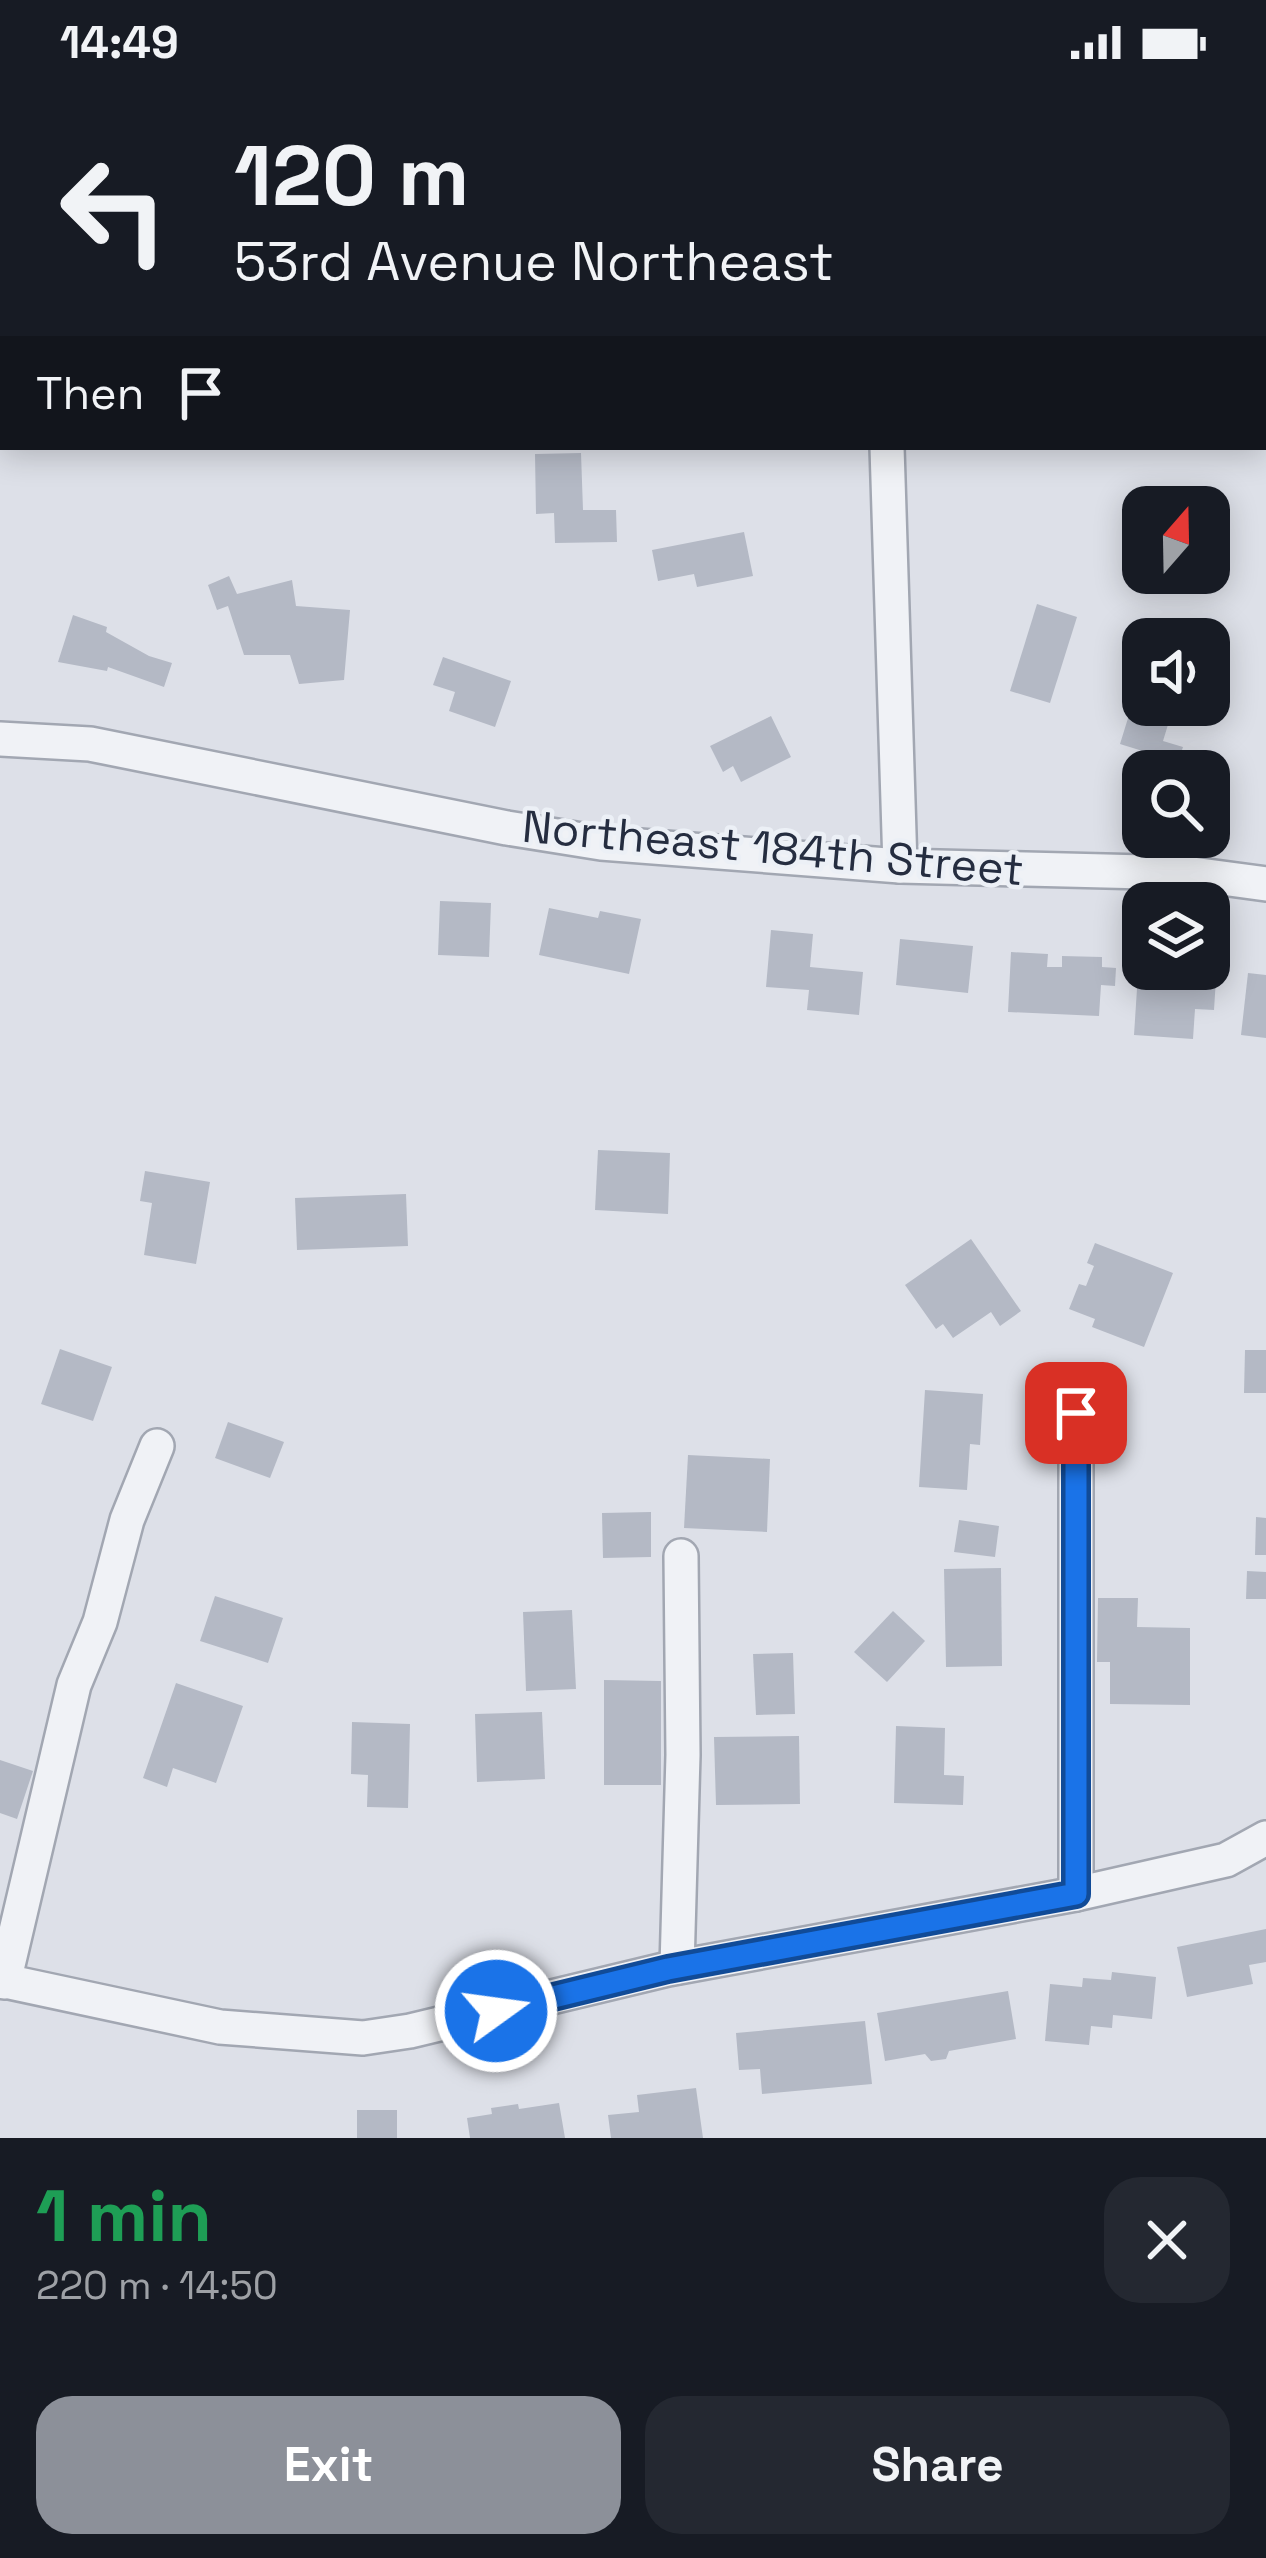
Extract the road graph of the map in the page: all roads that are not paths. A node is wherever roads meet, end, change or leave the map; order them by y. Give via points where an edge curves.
1 (887, 450) edge
2 (0, 739) edge
3 (900, 866) junction
4 (1266, 884) edge
5 (1076, 1413) dead end
6 (157, 1446) dead end
7 (681, 1556) dead end
8 (1266, 1838) edge
9 (1076, 1894) junction
10 (677, 1967) junction
11 (2, 1981) edge

1 - 3 street
2 - 3 street, Northeast 184th Street via 90,744 601,843
3 - 4 street, Northeast 184th Street via 1185,874
5 - 9 street
6 - 11 street via 74,1685
7 - 10 street
8 - 9 street via 1226,1860
9 - 10 street
10 - 11 street via 363,2038 220,2027

